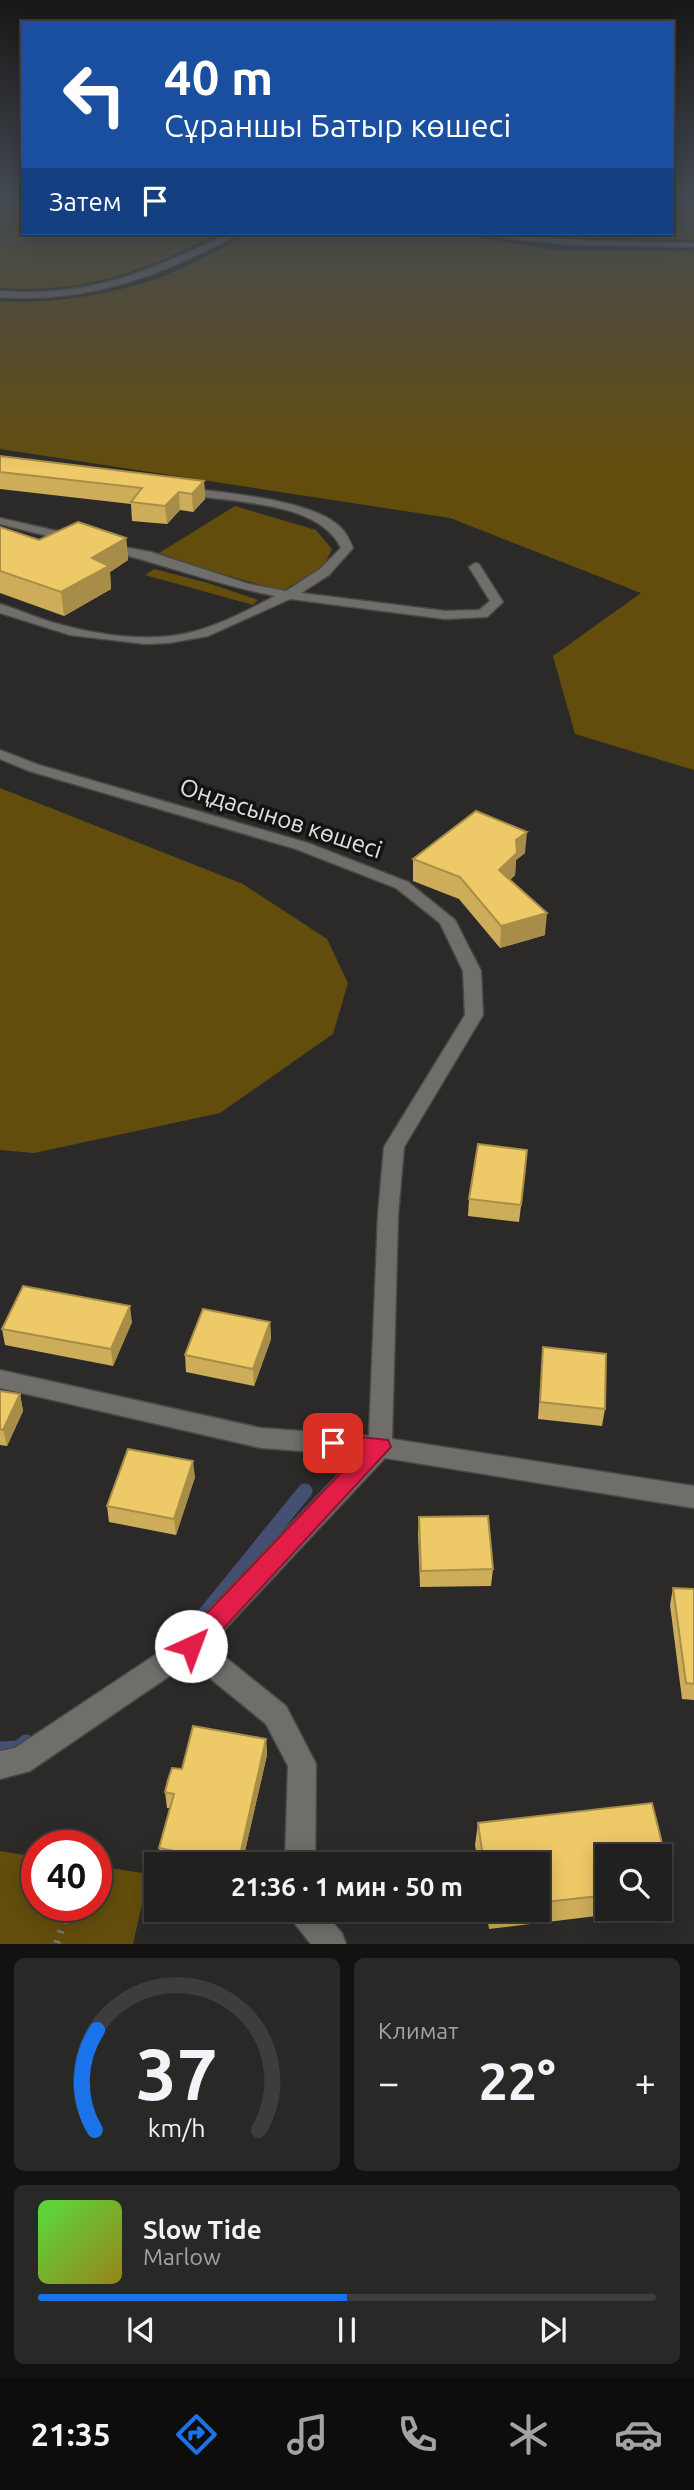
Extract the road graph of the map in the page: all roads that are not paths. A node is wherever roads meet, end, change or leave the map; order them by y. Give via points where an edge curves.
1 (91, 289) edge
2 (0, 294) edge
3 (164, 488) edge
4 (0, 521) edge
5 (475, 567) dead end
6 (288, 595) junction
7 (0, 608) edge
8 (0, 754) edge
9 (0, 1379) edge
10 (380, 1447) junction
11 (694, 1497) edge
12 (191, 1646) junction
13 (0, 1765) edge
14 (300, 1852) edge
15 (312, 1922) edge
16 (331, 1944) edge

1 - 2 street via 56,295
3 - 6 street via 263,503 313,516 337,529 348,548 338,563
4 - 6 street via 147,555
5 - 6 street via 497,602 482,614 445,615
6 - 7 street via 192,636 134,641 36,623
8 - 10 street, Оңдасынов көшесі via 302,846 401,885 447,920 472,971 474,1015 394,1147
9 - 10 street via 261,1438
10 - 11 street
10 - 12 street
12 - 13 street via 20,1762
12 - 14 street via 276,1715 303,1764
15 - 16 street

